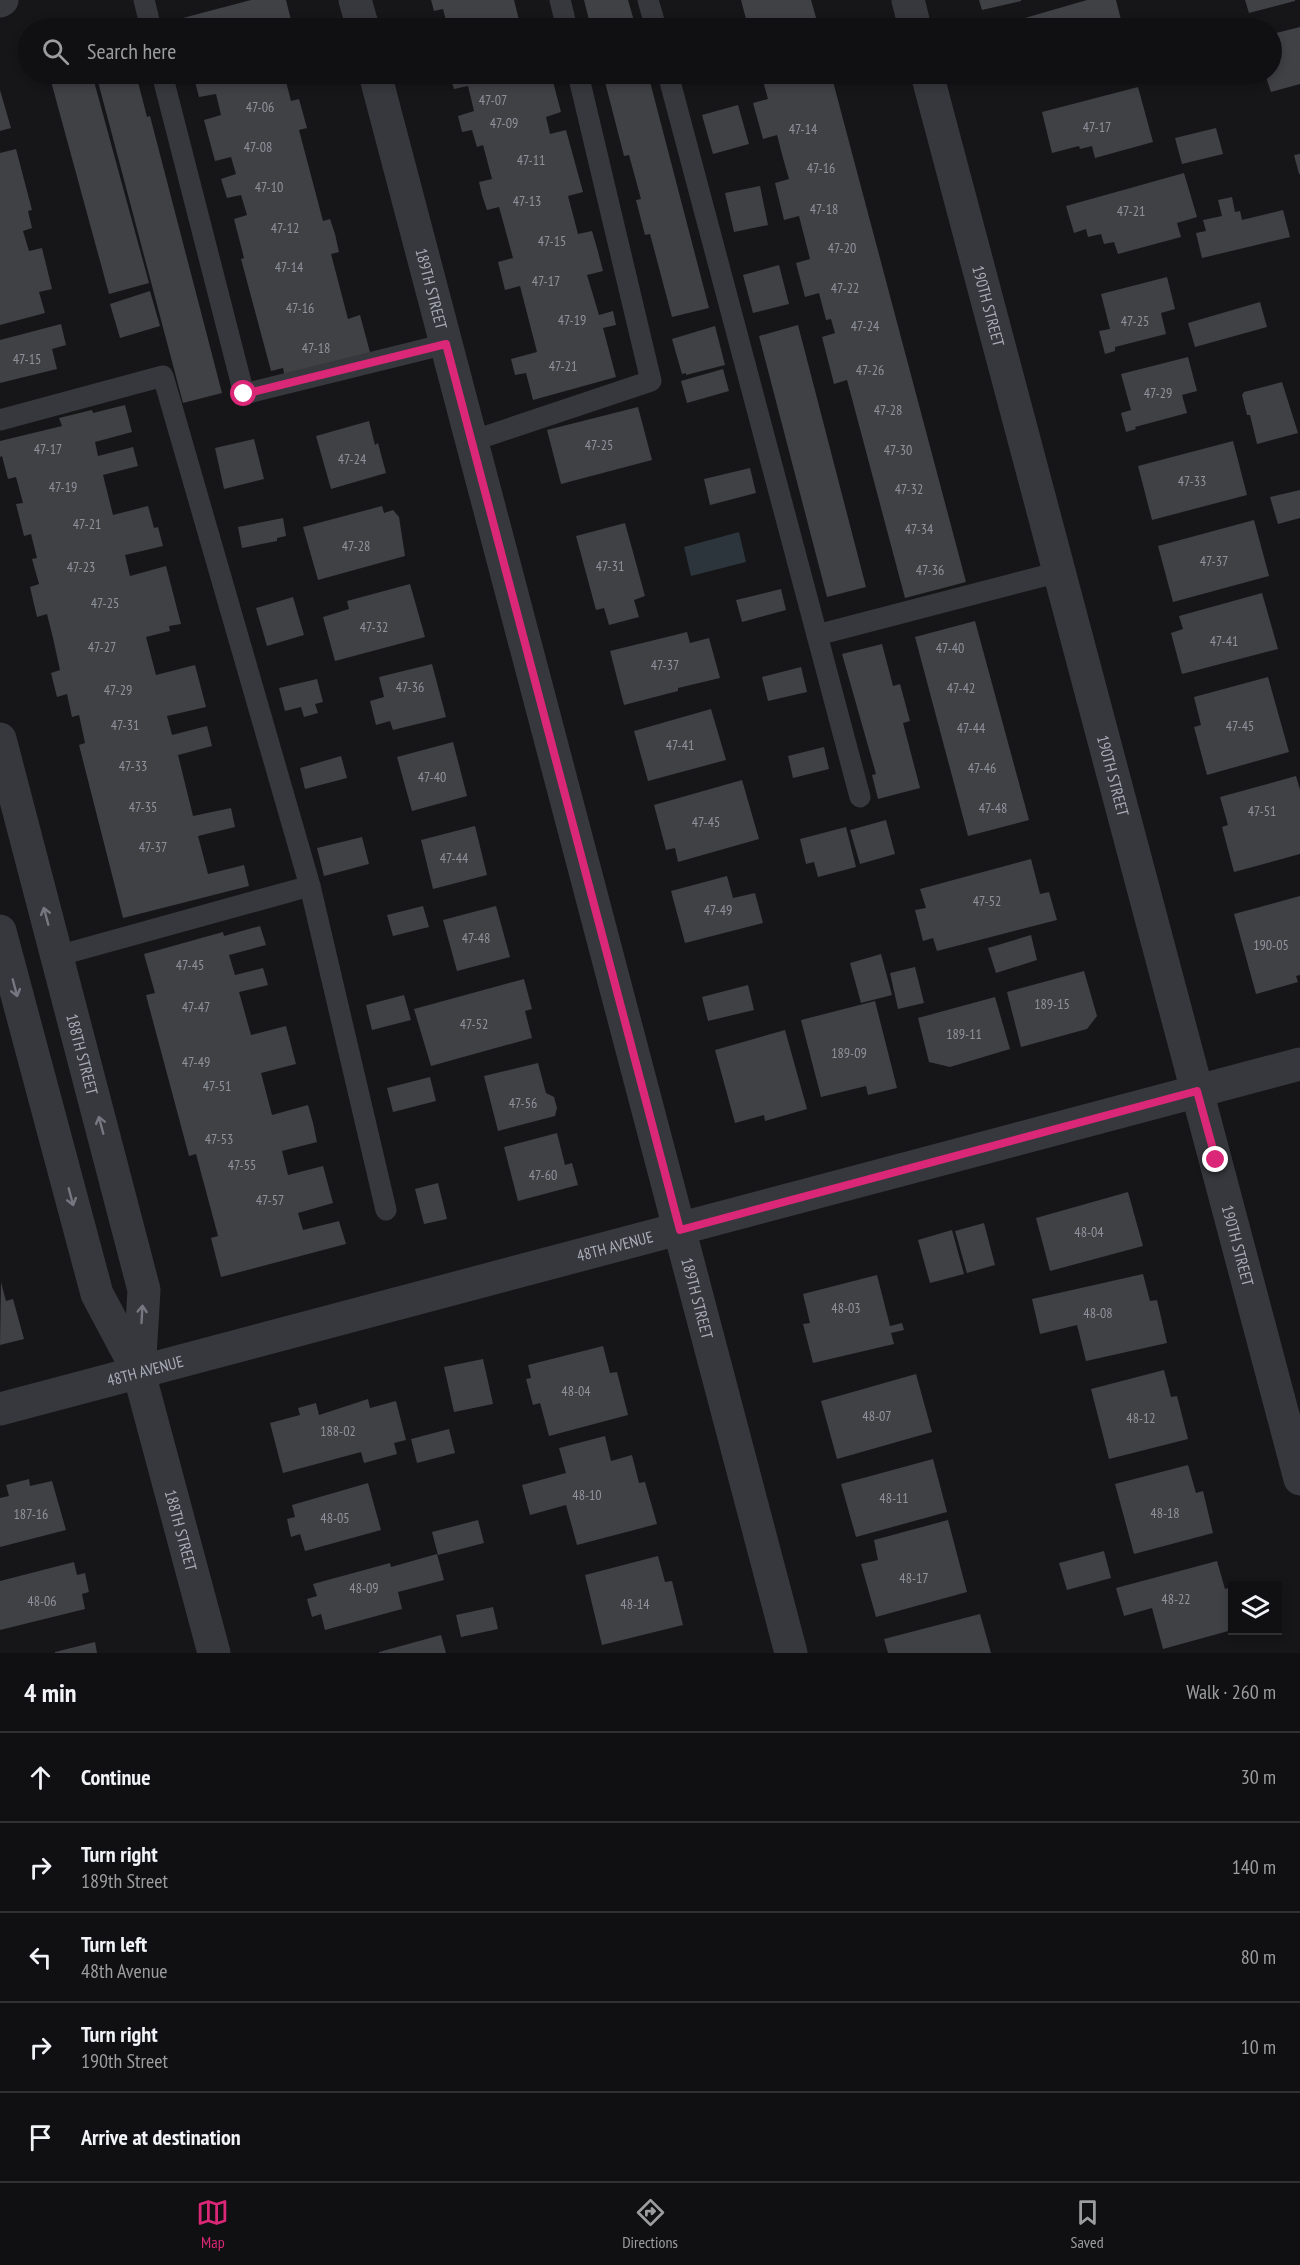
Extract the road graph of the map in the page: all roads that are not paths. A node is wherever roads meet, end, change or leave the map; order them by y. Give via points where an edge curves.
1 (144, 0) edge
2 (355, 0) edge
3 (560, 0) edge
4 (648, 0) edge
5 (908, 0) edge
6 (148, 18) edge
7 (360, 18) edge
8 (564, 18) edge
9 (653, 18) edge
10 (912, 18) edge
11 (165, 84) edge
12 (378, 84) edge
13 (580, 84) edge
14 (671, 84) edge
15 (930, 84) edge
16 (446, 344) junction
17 (0, 420) edge
18 (471, 441) junction
19 (1059, 572) junction
20 (817, 635) junction
21 (0, 739) edge
22 (860, 797) dead end
23 (310, 886) junction
24 (0, 932) edge
25 (57, 956) junction
26 (1300, 1064) edge
27 (1197, 1091) junction
28 (387, 1210) dead end
29 (680, 1230) junction
30 (139, 1373) junction
31 (0, 1409) edge
32 (1300, 1479) edge
33 (214, 1653) edge
34 (791, 1653) edge

1 - 6 lane
2 - 7 street
3 - 8 lane
4 - 9 lane
5 - 10 street
11 - 16 lane via 244,394
12 - 16 street, 189TH STREET
13 - 18 lane via 651,381
14 - 20 lane
15 - 19 street, 190TH STREET
16 - 18 street, 189TH STREET
17 - 23 lane via 164,376
18 - 29 street, 189TH STREET
19 - 20 lane
19 - 27 street, 190TH STREET
20 - 22 lane
25 -> 21 street, 188TH STREET
23 - 25 lane
23 - 28 lane
24 -> 30 street, 188TH STREET via 98,1294
30 -> 25 street, 188TH STREET via 144,1290
26 - 27 street, 48TH AVENUE
27 - 29 street, 48TH AVENUE
27 - 32 street, 190TH STREET
29 - 30 street, 48TH AVENUE
29 - 34 street, 189TH STREET
30 - 31 street, 48TH AVENUE
30 - 33 street, 188TH STREET

